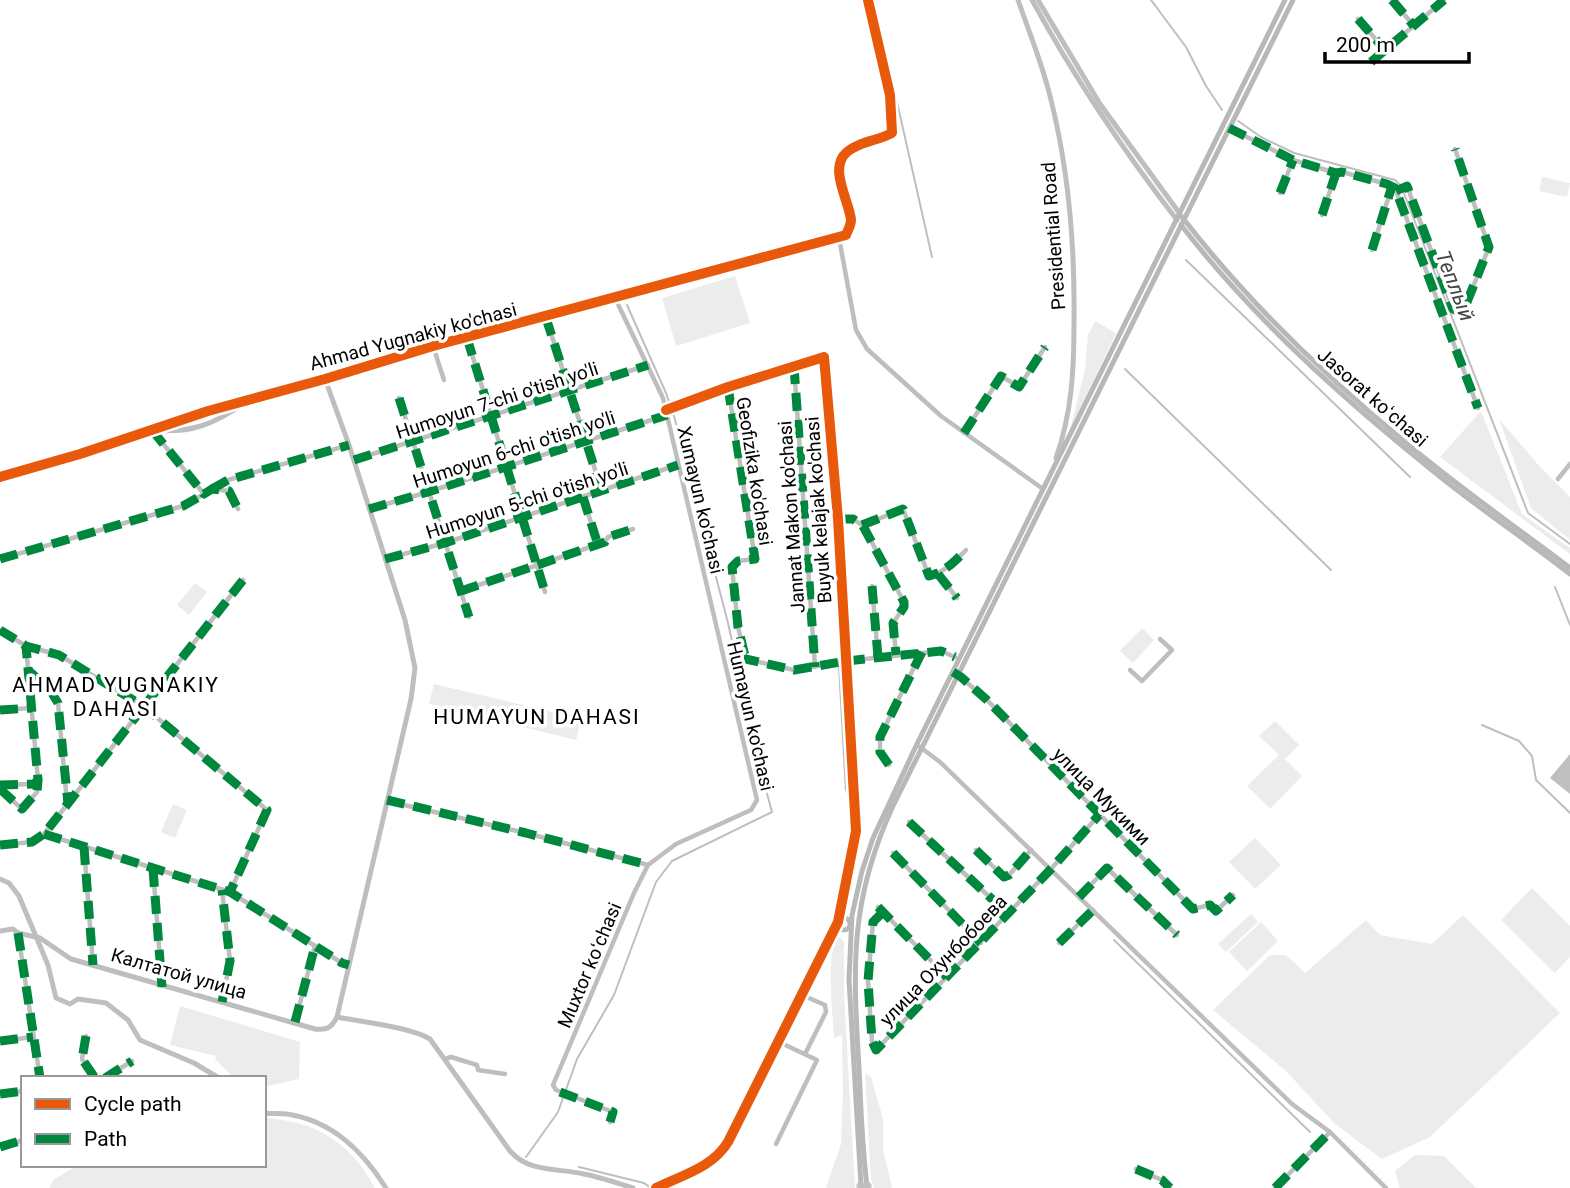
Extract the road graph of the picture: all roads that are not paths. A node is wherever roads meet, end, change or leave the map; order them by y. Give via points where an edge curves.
1 (867, 0) edge
2 (1017, 0) edge
3 (1032, 0) edge
4 (1038, 0) edge
5 (1285, 0) edge
6 (1293, 0) edge
7 (1392, 0) edge
8 (1443, 0) edge
9 (1358, 19) dead end
10 (1414, 26) junction
11 (1385, 50) junction
12 (1371, 62) dead end
13 (1229, 128) junction
14 (1455, 149) dead end
15 (1293, 160) junction
16 (1336, 173) junction
17 (1400, 188) junction
18 (1280, 193) dead end
19 (1322, 215) dead end
20 (1180, 219) junction
21 (839, 238) junction
22 (1372, 250) dead end
23 (615, 298) junction
24 (546, 318) junction
25 (467, 338) junction
26 (433, 346) junction
27 (1045, 346) dead end
28 (824, 357) joint
29 (648, 365) junction
30 (794, 366) junction
31 (325, 379) junction
32 (444, 380) dead end
33 (728, 387) junction
34 (571, 392) junction
35 (399, 398) dead end
36 (250, 400) junction
37 (1478, 408) dead end
38 (667, 412) junction
39 (491, 417) junction
40 (152, 430) junction
41 (964, 433) junction
42 (586, 441) junction
43 (411, 442) junction
44 (349, 445) junction
45 (354, 460) junction
46 (1570, 464) edge
47 (678, 465) junction
48 (508, 466) junction
49 (1050, 474) junction
50 (0, 477) edge
51 (1558, 479) dead end
52 (212, 489) junction
53 (601, 491) junction
54 (1045, 491) junction
55 (428, 492) junction
56 (204, 494) junction
57 (583, 497) junction
58 (238, 509) dead end
59 (369, 509) junction
60 (523, 516) junction
61 (838, 519) junction
62 (862, 525) junction
63 (633, 529) dead end
64 (445, 543) junction
65 (598, 545) junction
66 (966, 550) dead end
67 (0, 559) edge
68 (385, 559) junction
69 (537, 565) junction
70 (1570, 568) edge
71 (938, 574) junction
72 (1570, 574) edge
73 (243, 580) dead end
74 (872, 586) dead end
75 (461, 591) junction
76 (545, 592) dead end
77 (957, 598) dead end
78 (469, 617) dead end
79 (0, 630) edge
80 (718, 634) joint
81 (1160, 639) dead end
82 (26, 646) junction
83 (922, 652) junction
84 (896, 655) junction
85 (878, 657) junction
86 (955, 657) dead end
87 (843, 661) junction
88 (815, 667) junction
89 (29, 670) junction
90 (1130, 670) dead end
91 (955, 674) junction
92 (143, 706) junction
93 (32, 708) junction
94 (0, 710) edge
95 (919, 747) junction
96 (889, 765) dead end
97 (38, 780) junction
98 (0, 787) edge
99 (387, 800) junction
100 (68, 803) junction
101 (1099, 815) junction
102 (909, 822) dead end
103 (44, 834) junction
104 (0, 845) edge
105 (84, 847) junction
106 (976, 850) dead end
107 (1031, 850) junction
108 (893, 853) dead end
109 (648, 865) junction
110 (153, 869) junction
111 (1051, 869) junction
112 (222, 890) junction
113 (230, 892) junction
114 (1233, 895) dead end
115 (1079, 897) junction
116 (878, 907) dead end
117 (841, 909) junction
118 (1093, 910) junction
119 (883, 912) junction
120 (1008, 914) junction
121 (855, 916) junction
122 (838, 922) junction
123 (847, 925) junction
124 (0, 931) edge
125 (18, 933) junction
126 (1177, 935) dead end
127 (831, 936) junction
128 (853, 936) junction
129 (981, 943) junction
130 (1059, 943) dead end
131 (315, 946) junction
132 (93, 965) junction
133 (349, 965) junction
134 (947, 977) junction
135 (162, 986) junction
136 (802, 995) junction
137 (222, 1002) junction
138 (337, 1017) junction
139 (295, 1022) junction
140 (326, 1030) joint
141 (86, 1036) dead end
142 (33, 1037) junction
143 (0, 1041) edge
144 (779, 1042) junction
145 (805, 1054) junction
146 (445, 1059) junction
147 (132, 1061) dead end
148 (505, 1074) dead end
149 (40, 1076) edge
150 (94, 1076) edge
151 (108, 1076) edge
152 (21, 1091) edge
153 (0, 1094) edge
154 (610, 1122) dead end
155 (1330, 1132) junction
156 (21, 1141) edge
157 (776, 1144) dead end
158 (0, 1147) edge
159 (1136, 1169) dead end
160 (658, 1187) edge
161 (864, 1187) edge
162 (633, 1188) edge
163 (1170, 1188) edge
164 (1275, 1188) edge
165 (1386, 1188) edge

1 - 21 street via 890,95 892,133 861,143 841,160 838,170 851,222 846,235
2 - 49 street, Presidential Road via 1050,95 1073,244 1073,380
3 - 20 street via 1102,118
4 - 20 street via 1100,104
5 - 20 main road
6 - 13 main road
7 - 10 street
8 - 10 street
9 - 11 street
10 - 11 street
11 - 12 street
13 - 15 street
13 - 20 main road
14 - 17 street via 1489,247 1465,307 1458,311 1453,309
15 - 16 street
15 - 18 street
16 - 17 street
16 - 19 street
17 - 22 street
17 - 37 street
20 - 49 main road
20 - 54 main road
20 - 70 main road, Jasorat koʻchasi via 1254,303 1362,406
20 - 72 main road, Jasorat koʻchasi via 1228,282 1333,386 1434,472
21 - 23 street, Ahmad Yugnakiy ko'chasi
21 - 41 street via 856,330 866,349
23 - 24 street, Ahmad Yugnakiy ko'chasi
23 - 29 street, Xumayun ko'chasi
24 - 25 street, Ahmad Yugnakiy ko'chasi
24 - 34 street
25 - 26 street, Ahmad Yugnakiy ko'chasi
25 - 39 street
26 - 31 street, Ahmad Yugnakiy ko'chasi
26 - 32 street
27 - 41 street via 1019,387 1001,376
28 - 30 street, Humoyun 6-chi o'tish yo'li
28 - 61 street, Buyuk kelajak ko'chasi
29 - 34 street, Humoyun 7-chi o'tish yo'li
29 - 38 street, Xumayun ko'chasi
30 - 33 street, Humoyun 6-chi o'tish yo'li
30 - 88 street, Jannat Makon ko'chasi
31 - 36 street, Ahmad Yugnakiy ko'chasi
31 - 44 street, Ahmad Yugnakiy ko'chasi
33 - 38 street, Humoyun 6-chi o'tish yo'li
33 - 88 street, Geofizika ko'chasi via 755,559 738,561 732,567 743,659 787,670
34 - 39 street, Humoyun 7-chi o'tish yo'li
34 - 42 street
35 - 43 street
36 - 40 street, Ahmad Yugnakiy ko'chasi
36 - 40 street, Ahmad Yugnakiy ko'chasi via 216,422 186,430
38 - 42 street, Humoyun 6-chi o'tish yo'li
38 - 47 street, Xumayun ko'chasi
39 - 43 street, Humoyun 7-chi o'tish yo'li
39 - 48 street
40 - 50 street, Ahmad Yugnakiy ko'chasi
40 - 56 street
41 - 54 street
42 - 48 street, Humoyun 6-chi o'tish yo'li
42 - 53 street
43 - 45 street, Humoyun 7-chi o'tish yo'li
43 - 55 street
44 - 45 street, Ahmad Yugnakiy ko'chasi
44 - 52 street via 228,480
45 - 59 street, Ahmad Yugnakiy ko'chasi
46 - 51 street
47 - 53 street, Humoyun 5-chi o'tish yo'li
47 - 80 street, Xumayun ko'chasi
48 - 55 street, Humoyun 6-chi o'tish yo'li
48 - 60 street
49 - 54 main road
52 - 56 street
52 - 58 street via 229,491
53 - 57 street, Humoyun 5-chi o'tish yo'li
54 - 91 main road
55 - 59 street, Humoyun 6-chi o'tish yo'li
55 - 64 street
56 - 67 street via 183,506
57 - 60 street, Humoyun 5-chi o'tish yo'li
57 - 65 street
59 - 68 street, Ahmad Yugnakiy ko'chasi
60 - 64 street, Humoyun 5-chi o'tish yo'li
60 - 69 street
61 - 62 street, Buyuk kelajak ko'chasi via 853,519
61 - 87 street, Buyuk kelajak ko'chasi
62 - 71 street via 903,509 926,574
62 - 84 street via 904,602 893,624
63 - 65 street via 607,537
64 - 68 street, Humoyun 5-chi o'tish yo'li
64 - 75 street
65 - 69 street
66 - 71 street
68 - 99 street, Ahmad Yugnakiy ko'chasi via 415,667
69 - 75 street
69 - 76 street
71 - 77 street
73 - 92 street
74 - 85 street
75 - 78 street
79 - 82 street
80 - 109 street, Humayun ko'chasi via 757,802 751,810 676,845
81 - 90 street via 1172,650 1150,674 1142,681
82 - 89 street
82 - 92 street via 59,655
83 - 84 street
83 - 86 street via 941,651
83 - 96 street via 880,737 880,751
84 - 85 street
85 - 87 street
87 - 88 street
87 - 117 street, Buyuk kelajak ko'chasi via 847,789 856,831
89 - 93 street
89 - 100 street via 58,703
91 - 95 main road
91 - 101 street, улица Мукими via 987,700
92 - 100 street
92 - 113 street via 267,810
93 - 94 street
93 - 97 street
95 - 107 street
95 - 121 main road via 869,849
97 - 98 street
97 - 98 street via 37,792 22,809
99 - 109 street
99 - 133 street, Ahmad Yugnakiy ko'chasi
100 - 103 street
101 - 111 street, улица Охунбобоева
101 - 114 street, улица Мукими via 1193,909 1210,905 1216,911
102 - 120 street
103 - 104 street via 32,842
103 - 105 street
105 - 110 street
105 - 132 street
106 - 107 street via 1003,877
107 - 111 street
108 - 129 street
109 - 154 street, Muxtor koʻchasi via 553,1085 613,1112
110 - 112 street
110 - 135 street
111 - 115 street
111 - 120 street, улица Охунбобоева
112 - 113 street
112 - 137 street via 230,961
113 - 131 street
115 - 118 street
115 - 126 street via 1107,868
116 - 119 street
117 - 122 street, Buyuk kelajak ko'chasi
117 - 123 street
118 - 130 street
118 - 155 street via 1292,1104
119 - 134 street
119 - 134 street, улица Охунбобоева via 873,922 868,981 876,1050
120 - 129 street, улица Охунбобоева
121 - 123 main road
121 - 128 main road
122 - 123 main road
122 - 127 street
123 - 127 street
123 - 128 main road
124 - 125 street, Калтатой улица
125 - 132 street, Калтатой улица via 40,938 71,959
125 - 142 street
127 - 136 street
128 - 161 main road
129 - 134 street, улица Охунбобоева
131 - 133 street
131 - 139 street
132 - 135 street, Калтатой улица
133 - 138 street, Ahmad Yugnakiy ko'chasi
135 - 137 street, Калтатой улица
136 - 144 street
136 - 145 street via 825,1006 826,1012
137 - 139 street, Калтатой улица
138 - 140 street, Ahmad Yugnakiy ko'chasi
138 - 146 street via 426,1037
139 - 140 street, Калтатой улица
141 - 150 street via 82,1059
142 - 143 street
142 - 149 street
144 - 145 street
144 - 160 street via 722,1151 689,1174
145 - 157 street via 817,1060
146 - 148 street
146 - 162 street via 520,1161
147 - 151 street
152 - 153 street
155 - 164 street
155 - 165 street
156 - 158 street
159 - 163 street

